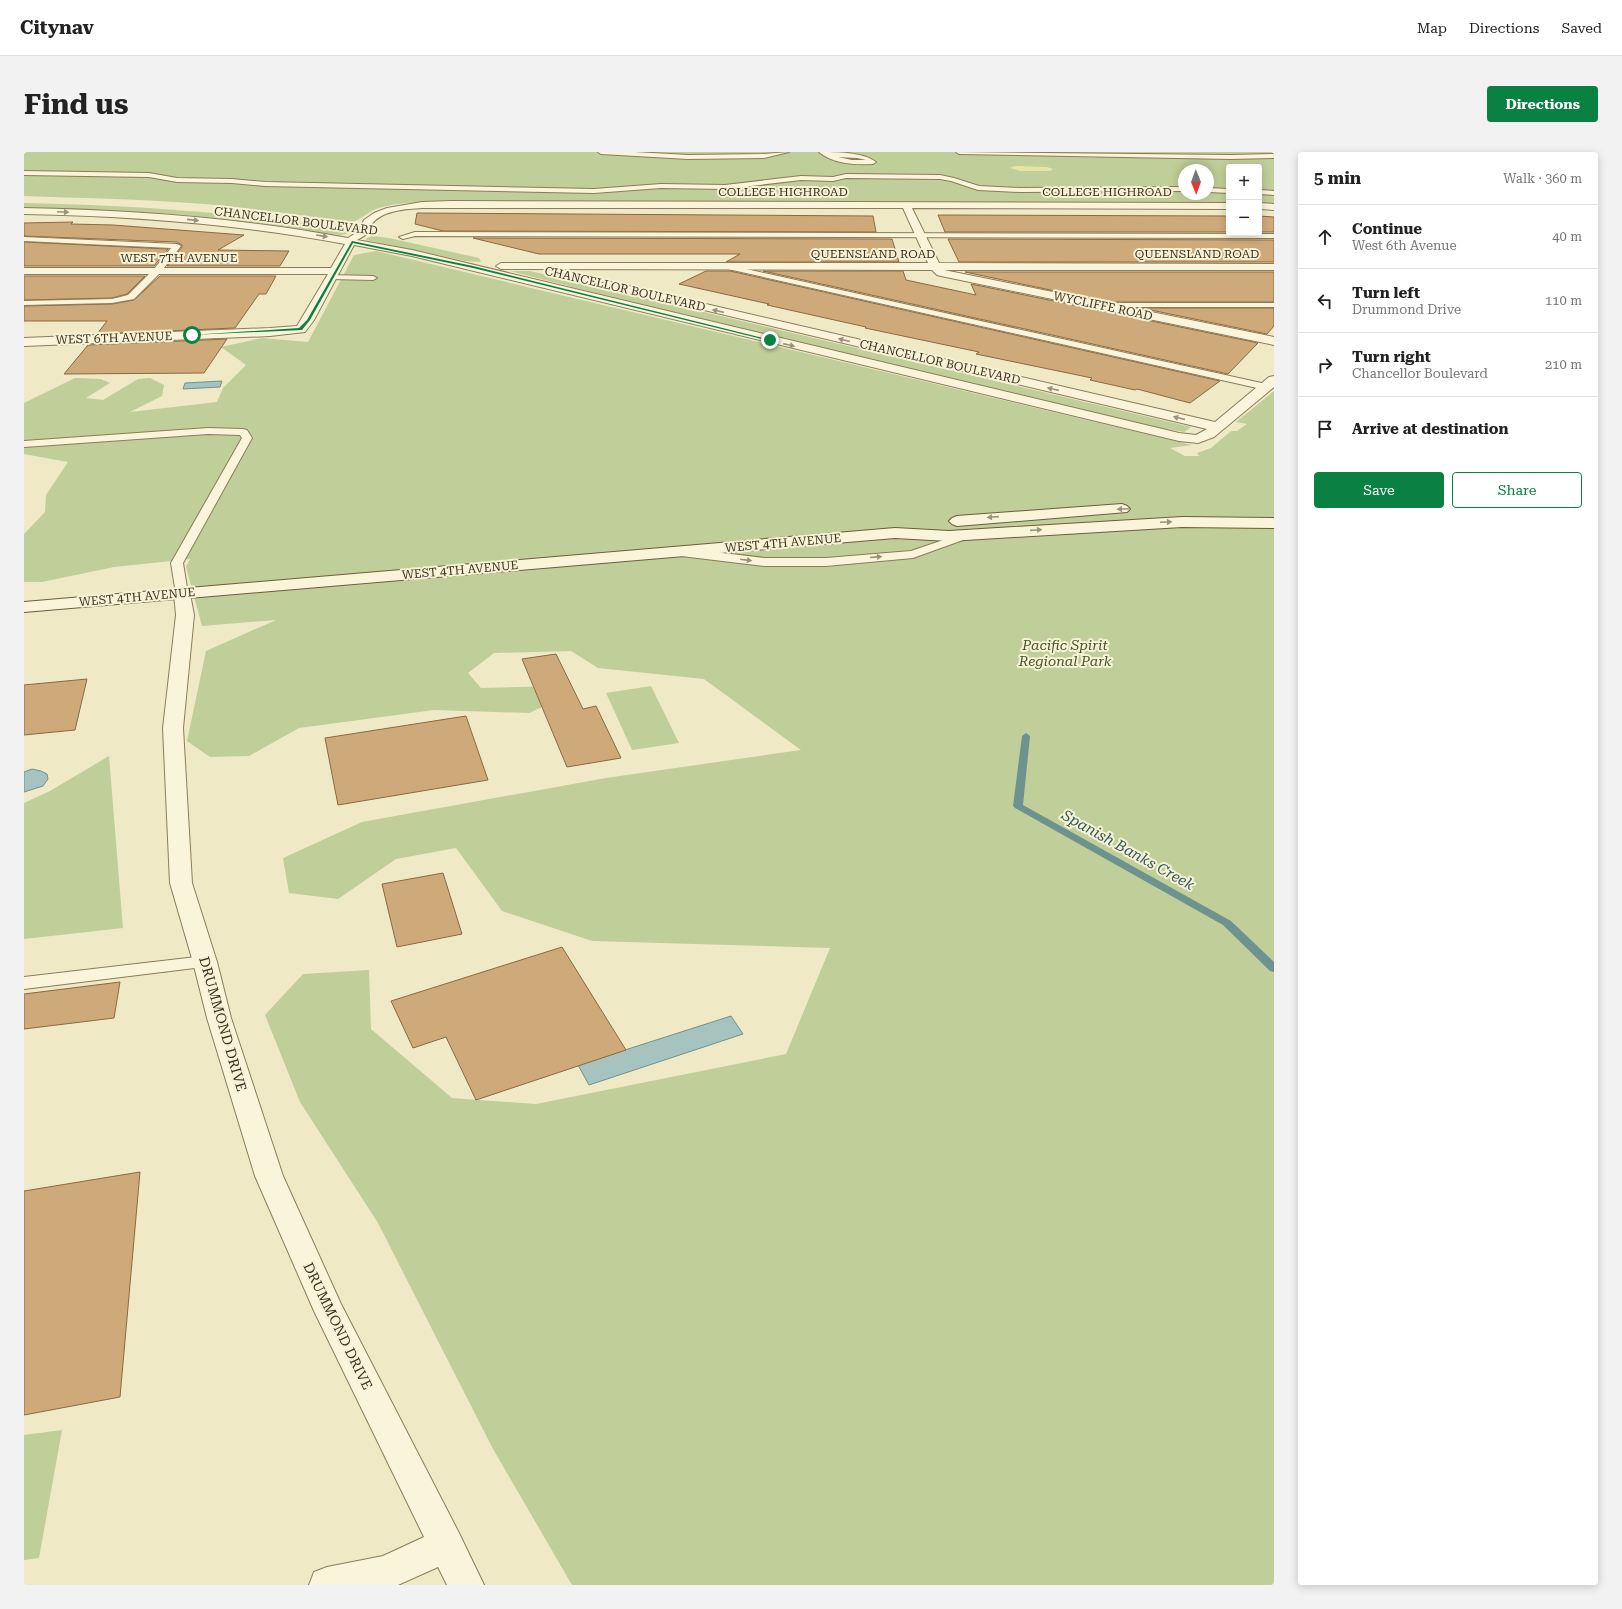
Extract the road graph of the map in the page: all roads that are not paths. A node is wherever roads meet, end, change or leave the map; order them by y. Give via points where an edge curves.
1 (601, 152) edge
2 (786, 152) edge
3 (959, 152) edge
4 (824, 153) edge
5 (1274, 156) edge
6 (24, 173) edge
7 (877, 176) junction
8 (1178, 189) edge
9 (1214, 190) edge
10 (1226, 191) edge
11 (1262, 192) edge
12 (1274, 193) edge
13 (24, 200) edge
14 (906, 205) junction
15 (162, 206) dead end
16 (1226, 206) edge
17 (1262, 206) edge
18 (1274, 207) edge
19 (24, 210) edge
20 (348, 226) dead end
21 (363, 228) junction
22 (376, 231) dead end
23 (390, 234) dead end
24 (921, 234) junction
25 (1274, 236) edge
26 (403, 237) junction
27 (24, 239) edge
28 (352, 242) junction
29 (440, 245) dead end
30 (491, 257) dead end
31 (528, 265) junction
32 (473, 267) junction
33 (728, 267) junction
34 (935, 267) junction
35 (1274, 267) edge
36 (24, 271) edge
37 (156, 271) junction
38 (333, 274) junction
39 (373, 278) dead end
40 (581, 278) dead end
41 (597, 282) dead end
42 (24, 303) edge
43 (1096, 305) junction
44 (1274, 305) edge
45 (1274, 341) edge
46 (24, 342) edge
47 (1270, 384) edge
48 (1217, 427) junction
49 (24, 444) edge
50 (1138, 509) dead end
51 (1274, 523) edge
52 (895, 533) junction
53 (970, 534) junction
54 (680, 551) junction
55 (182, 594) junction
56 (24, 607) edge
57 (205, 962) junction
58 (24, 983) edge
59 (447, 1545) junction
60 (327, 1585) edge
61 (466, 1585) edge

1 - 2 lane via 688,157 764,156
3 - 5 lane
4 - 7 lane via 842,162 873,162 874,174
6 - 7 lane via 149,175 177,180 232,180 265,184 586,191 661,186 725,186 801,178 822,180 846,176
7 - 8 lane via 940,177 978,188 1020,190
9 - 10 lane
11 - 12 lane
13 - 15 street
14 - 16 street, COLLEGE HIGHROAD
14 - 21 street, COLLEGE HIGHROAD via 429,204 384,212 376,215
14 - 24 street
17 - 18 street
19 -> 28 street, CHANCELLOR BOULEVARD via 184,219 278,229
20 - 21 street, CHANCELLOR BOULEVARD
21 - 22 street, CHANCELLOR BOULEVARD
21 - 28 street, COLLEGE HIGHROAD via 363,233 353,238
23 - 26 street, CHANCELLOR BOULEVARD
24 - 25 lane
24 - 26 lane via 415,234
24 - 34 street
26 - 29 street, CHANCELLOR BOULEVARD
27 - 37 lane via 177,246
28 - 32 street, CHANCELLOR BOULEVARD
28 - 38 street
30 - 31 street, CHANCELLOR BOULEVARD
31 - 32 street, QUEENSLAND ROAD
31 - 33 street, QUEENSLAND ROAD
31 - 40 street, CHANCELLOR BOULEVARD
32 -> 48 street, CHANCELLOR BOULEVARD via 1171,435 1198,439
33 - 34 street, QUEENSLAND ROAD
33 - 47 lane
34 - 35 street, QUEENSLAND ROAD
34 - 43 street, WYCLIFFE ROAD via 941,273
36 - 37 street, WEST 7TH AVENUE
37 - 38 street, WEST 7TH AVENUE
37 - 42 lane via 131,297 112,301
38 - 39 lane
38 - 46 street, WEST 6TH AVENUE via 308,320 300,329
48 -> 41 street, CHANCELLOR BOULEVARD
43 - 44 lane
43 - 45 street, WYCLIFFE ROAD
47 - 48 street
49 - 55 lane, DRUMMOND DRIVE via 208,430 243,432 247,438 177,563
50 -> 52 street via 930,523
53 -> 51 street via 1182,522
52 - 53 street via 949,536
52 - 54 street, WEST 4TH AVENUE
54 -> 53 lane via 765,562 826,562 913,554
54 - 55 street, WEST 4TH AVENUE
55 - 56 street, WEST 4TH AVENUE
55 - 57 street, DRUMMOND DRIVE via 185,615 173,728 181,883
57 - 58 lane
57 - 59 street, DRUMMOND DRIVE via 219,1018 269,1176 329,1311
59 - 60 street via 385,1574
59 - 61 street, DRUMMOND DRIVE

